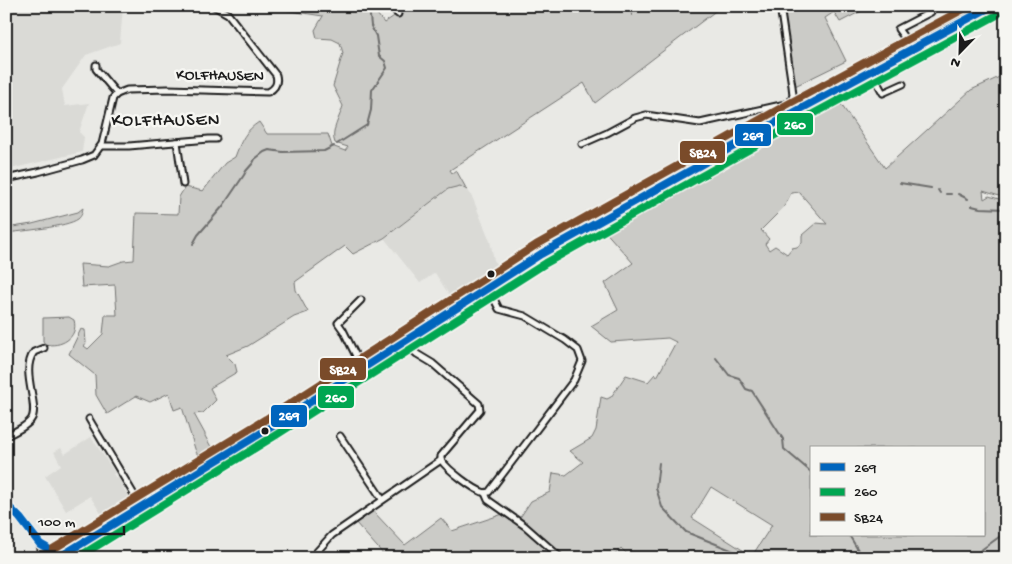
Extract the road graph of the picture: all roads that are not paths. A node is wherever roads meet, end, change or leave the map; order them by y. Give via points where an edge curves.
1 (214, 6) edge
2 (392, 6) edge
3 (780, 6) edge
4 (993, 6) edge
5 (931, 12) dead end
6 (398, 14) dead end
7 (912, 48) junction
8 (96, 65) dead end
9 (871, 71) junction
10 (903, 84) dead end
11 (117, 94) junction
12 (790, 103) junction
13 (795, 112) junction
14 (216, 140) dead end
15 (178, 142) junction
16 (582, 144) dead end
17 (101, 146) junction
18 (6, 179) edge
19 (183, 184) dead end
20 (488, 287) junction
21 (361, 300) dead end
22 (403, 342) junction
23 (44, 348) dead end
24 (362, 368) junction
25 (90, 419) dead end
26 (6, 436) edge
27 (340, 436) dead end
28 (441, 460) junction
29 (486, 493) junction
30 (382, 500) junction
31 (6, 504) edge
32 (142, 508) junction
33 (40, 544) junction
34 (560, 556) dead end
35 (59, 557) edge
36 (44, 558) edge
37 (311, 558) edge

1 - 11 street, KOLFHAUSEN via 228,14 273,70 276,86 268,92 168,89 127,90
2 - 6 street
3 - 12 street via 793,95
4 - 7 main road
5 - 7 street via 898,29
7 - 9 main road
8 - 11 street
9 - 10 street via 883,93
9 - 13 main road
11 - 17 street via 110,106
12 - 13 street
12 - 16 street via 700,123 646,115
13 - 20 main road
14 - 15 street
15 - 17 street
15 - 19 street
17 - 18 street via 87,158
20 - 22 main road
20 - 29 street via 499,309 526,316 568,342 578,350 582,361 574,380 490,492
21 - 24 street via 338,323
22 - 24 main road
22 - 28 street via 479,404 480,410
23 - 26 street via 34,352 30,360 32,418
24 - 32 main road
25 - 32 street
27 - 30 street
28 - 29 street via 470,485
28 - 30 street
29 - 34 street via 488,500
30 - 37 street via 332,535
31 - 33 street
32 - 35 main road
33 - 35 street
33 - 36 street

